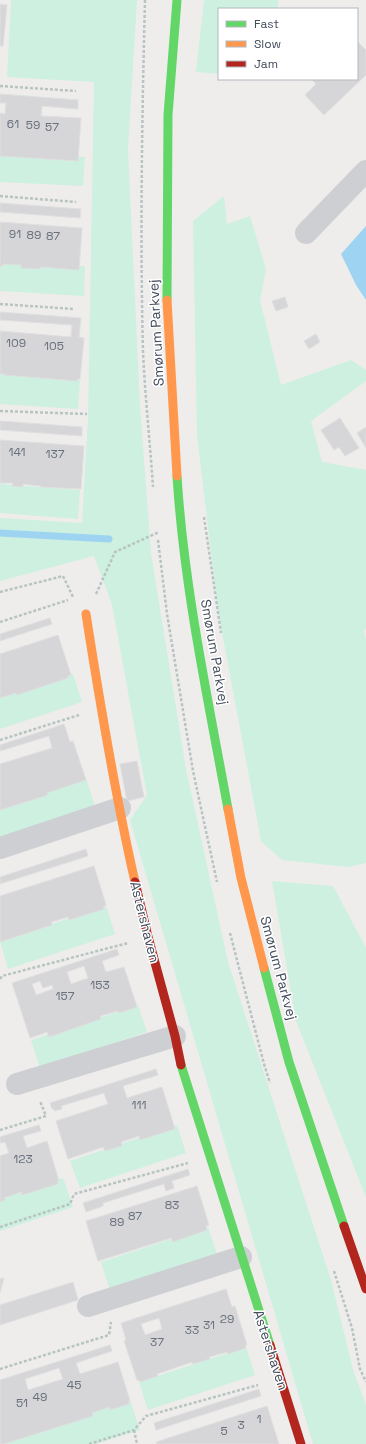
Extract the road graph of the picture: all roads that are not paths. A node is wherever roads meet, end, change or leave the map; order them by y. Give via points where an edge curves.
1 (176, 0) edge
2 (366, 171) edge
3 (306, 233) dead end
4 (86, 614) road end
5 (120, 808) junction
6 (0, 848) edge
7 (175, 1036) junction
8 (17, 1084) dead end
9 (241, 1257) junction
10 (366, 1289) edge
11 (88, 1306) dead end
12 (301, 1444) edge

1 - 10 street, Smørum Parkvej via 168,114 167,294 180,522 196,634 241,878 289,1062
2 - 3 street
4 - 5 street, Astershaven
5 - 6 street
5 - 7 street, Astershaven via 148,937
7 - 8 street
7 - 9 street, Astershaven via 179,1059
9 - 11 street
9 - 12 street, Astershaven

